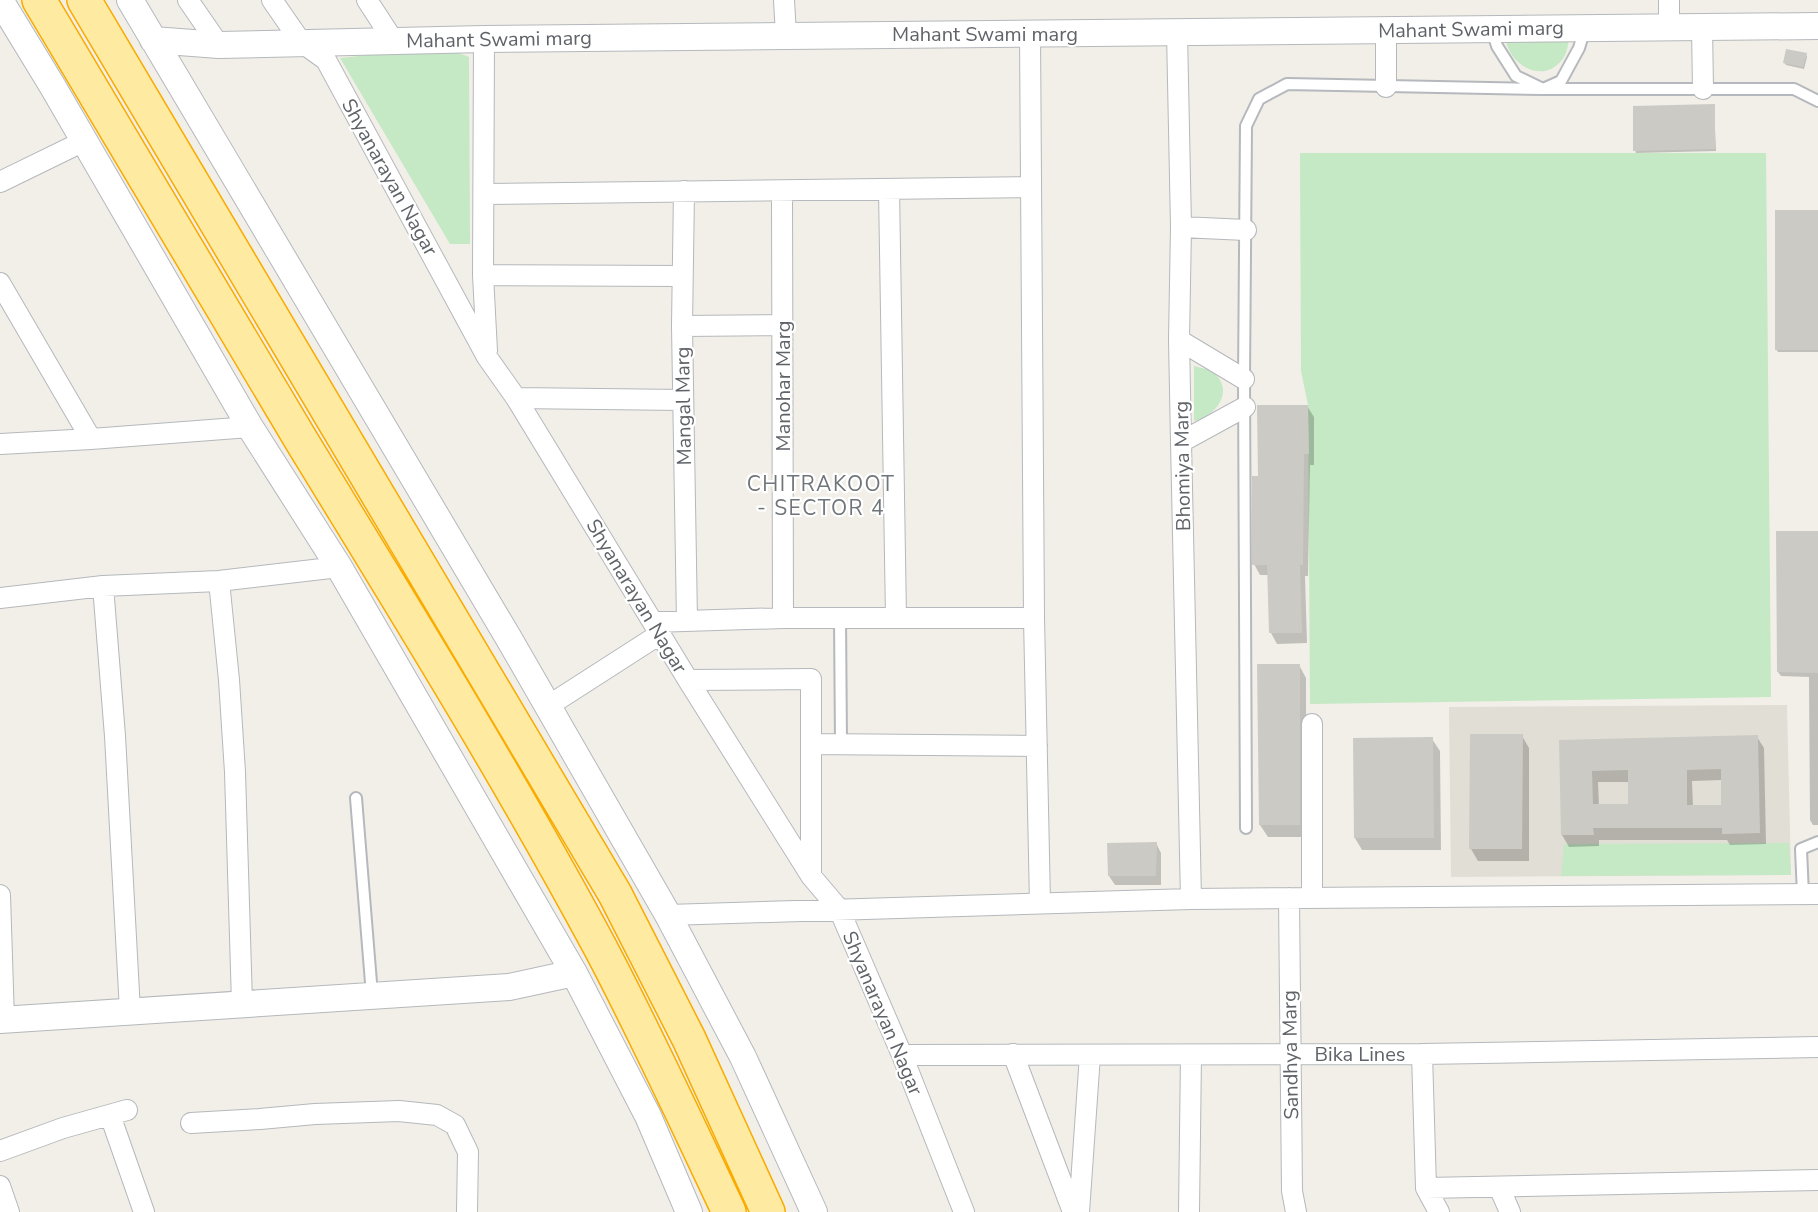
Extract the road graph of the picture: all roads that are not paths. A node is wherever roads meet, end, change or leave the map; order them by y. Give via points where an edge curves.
1 (0, 0) edge
2 (39, 0) edge
3 (84, 0) edge
4 (130, 0) edge
5 (188, 0) edge
6 (272, 0) edge
7 (367, 0) edge
8 (784, 0) edge
9 (1669, 0) edge
10 (1818, 26) edge
11 (1585, 27) junction
12 (1702, 27) junction
13 (1669, 28) junction
14 (1492, 29) junction
15 (1386, 30) junction
16 (1177, 32) junction
17 (1030, 34) junction
18 (786, 35) junction
19 (484, 39) junction
20 (153, 40) junction
21 (393, 40) junction
22 (301, 42) junction
23 (219, 45) junction
24 (1386, 87) junction
25 (1703, 89) junction
26 (1543, 90) junction
27 (1818, 101) edge
28 (84, 141) junction
29 (0, 182) edge
30 (1030, 187) junction
31 (889, 189) junction
32 (684, 191) junction
33 (782, 191) junction
34 (484, 194) junction
35 (1181, 227) junction
36 (1246, 230) junction
37 (483, 275) junction
38 (682, 276) junction
39 (0, 283) edge
40 (782, 325) junction
41 (682, 326) junction
42 (1179, 340) junction
43 (488, 357) junction
44 (1244, 379) junction
45 (516, 398) junction
46 (682, 400) junction
47 (1245, 407) junction
48 (250, 427) junction
49 (91, 439) junction
50 (1181, 442) junction
51 (0, 444) edge
52 (339, 567) junction
53 (219, 581) junction
54 (104, 586) junction
55 (0, 598) edge
56 (840, 617) junction
57 (783, 618) junction
58 (896, 618) junction
59 (1034, 618) junction
60 (687, 621) junction
61 (657, 628) junction
62 (688, 680) junction
63 (548, 706) junction
64 (1312, 724) dead end
65 (811, 744) junction
66 (841, 744) junction
67 (1037, 746) junction
68 (356, 798) dead end
69 (1246, 828) dead end
70 (1818, 842) edge
71 (812, 876) junction
72 (1811, 894) edge
73 (0, 895) edge
74 (1289, 898) junction
75 (1312, 898) junction
76 (1191, 899) junction
77 (1040, 903) junction
78 (839, 909) junction
79 (668, 915) junction
80 (574, 973) junction
81 (372, 995) junction
82 (242, 1003) junction
83 (130, 1011) junction
84 (2, 1020) edge
85 (1818, 1047) edge
86 (1290, 1053) junction
87 (1013, 1054) junction
88 (1191, 1054) junction
89 (1422, 1054) junction
90 (902, 1055) junction
91 (1090, 1055) junction
92 (191, 1122) dead end
93 (0, 1151) edge
94 (1818, 1180) edge
95 (0, 1186) edge
96 (1499, 1187) junction
97 (1426, 1188) junction
98 (9, 1212) edge
99 (144, 1212) edge
100 (467, 1212) edge
101 (690, 1212) edge
102 (729, 1212) edge
103 (768, 1212) edge
104 (814, 1212) edge
105 (964, 1212) edge
106 (1073, 1212) edge
107 (1078, 1212) edge
108 (1189, 1212) edge
109 (1296, 1212) edge
110 (1439, 1212) edge
111 (1510, 1212) edge

1 - 28 street
2 - 102 highway via 559,872 653,1051
3 - 103 highway via 615,894 689,1039
4 - 20 street
5 - 23 street
6 - 22 street, Shyanarayan Nagar
7 - 21 street
8 - 18 street
9 - 13 street
10 - 12 street, Mahant Swami marg
11 - 13 street, Mahant Swami marg
11 - 14 street, Mahant Swami marg
11 - 26 lane via 1579,48 1561,81
12 - 13 street, Mahant Swami marg
12 - 25 street
14 - 15 street, Mahant Swami marg
14 - 26 lane via 1497,46 1516,76
15 - 16 street, Mahant Swami marg
15 - 24 street
16 - 17 street, Mahant Swami marg
16 - 35 street, Bhomiya Marg
17 - 18 street, Mahant Swami marg
17 - 30 street
18 - 19 street, Mahant Swami marg
19 - 21 street, Mahant Swami marg
19 - 34 street
20 - 23 street, Mahant Swami marg
20 - 63 street
21 - 22 street, Mahant Swami marg
22 - 23 street, Mahant Swami marg
22 - 43 street, Shyanarayan Nagar via 326,60
24 - 26 lane
24 - 36 lane via 1287,84 1259,99 1246,126
25 - 26 lane
25 - 27 lane via 1794,89
28 - 29 street
28 - 48 street
30 - 31 street
30 - 59 street
31 - 33 street
31 - 58 street
32 - 33 street
32 - 34 street
32 - 38 street, Mangal Marg
33 - 40 street, Manohar Marg
34 - 37 street
35 - 36 street
35 - 42 street, Bhomiya Marg
36 - 44 lane
37 - 38 street
37 - 43 street
38 - 41 street, Mangal Marg
39 - 49 street
40 - 41 street
40 - 57 street, Manohar Marg
41 - 46 street, Mangal Marg
42 - 44 street
42 - 50 street, Bhomiya Marg
43 - 45 street, Shyanarayan Nagar
44 - 47 lane
45 - 46 street
45 - 61 street, Shyanarayan Nagar
46 - 60 street, Mangal Marg
47 - 50 street
47 - 69 lane
48 - 49 street
48 - 52 street
49 - 51 street
50 - 76 street, Bhomiya Marg
52 - 53 street
52 - 80 street
53 - 54 street
53 - 82 street via 235,772
54 - 55 street
54 - 83 street
56 - 57 street
56 - 58 street
56 - 66 lane
57 - 60 street
58 - 59 street
59 - 67 street
60 - 61 street
61 - 62 street, Shyanarayan Nagar
61 - 63 street
62 - 65 street via 811,679
62 - 71 street, Shyanarayan Nagar
63 - 79 street
64 - 75 street
65 - 66 street
65 - 71 street
66 - 67 street
67 - 77 street
68 - 81 lane
70 - 72 lane via 1801,849
71 - 78 street, Shyanarayan Nagar
72 - 75 street
73 - 84 street
74 - 75 street
74 - 76 street
74 - 86 street, Sandhya Marg
76 - 77 street
77 - 78 street
78 - 79 street
78 - 90 street, Shyanarayan Nagar
79 - 104 street via 743,1057
80 - 81 street via 509,987
80 - 101 street via 648,1116
81 - 82 street
82 - 83 street
83 - 84 street
85 - 89 street, Bika Lines
86 - 88 street, Bika Lines
86 - 89 street, Bika Lines
86 - 109 street, Sandhya Marg via 1292,1191
87 - 90 street, Bika Lines
87 - 91 street, Bika Lines
87 - 106 street
88 - 91 street, Bika Lines
88 - 108 street
89 - 97 street
90 - 105 street, Shyanarayan Nagar
91 - 107 street
92 - 100 street via 399,1111 437,1115 455,1125 468,1152
93 - 99 street via 118,1113
94 - 96 street
95 - 98 street
96 - 97 street
96 - 111 street
97 - 110 street

